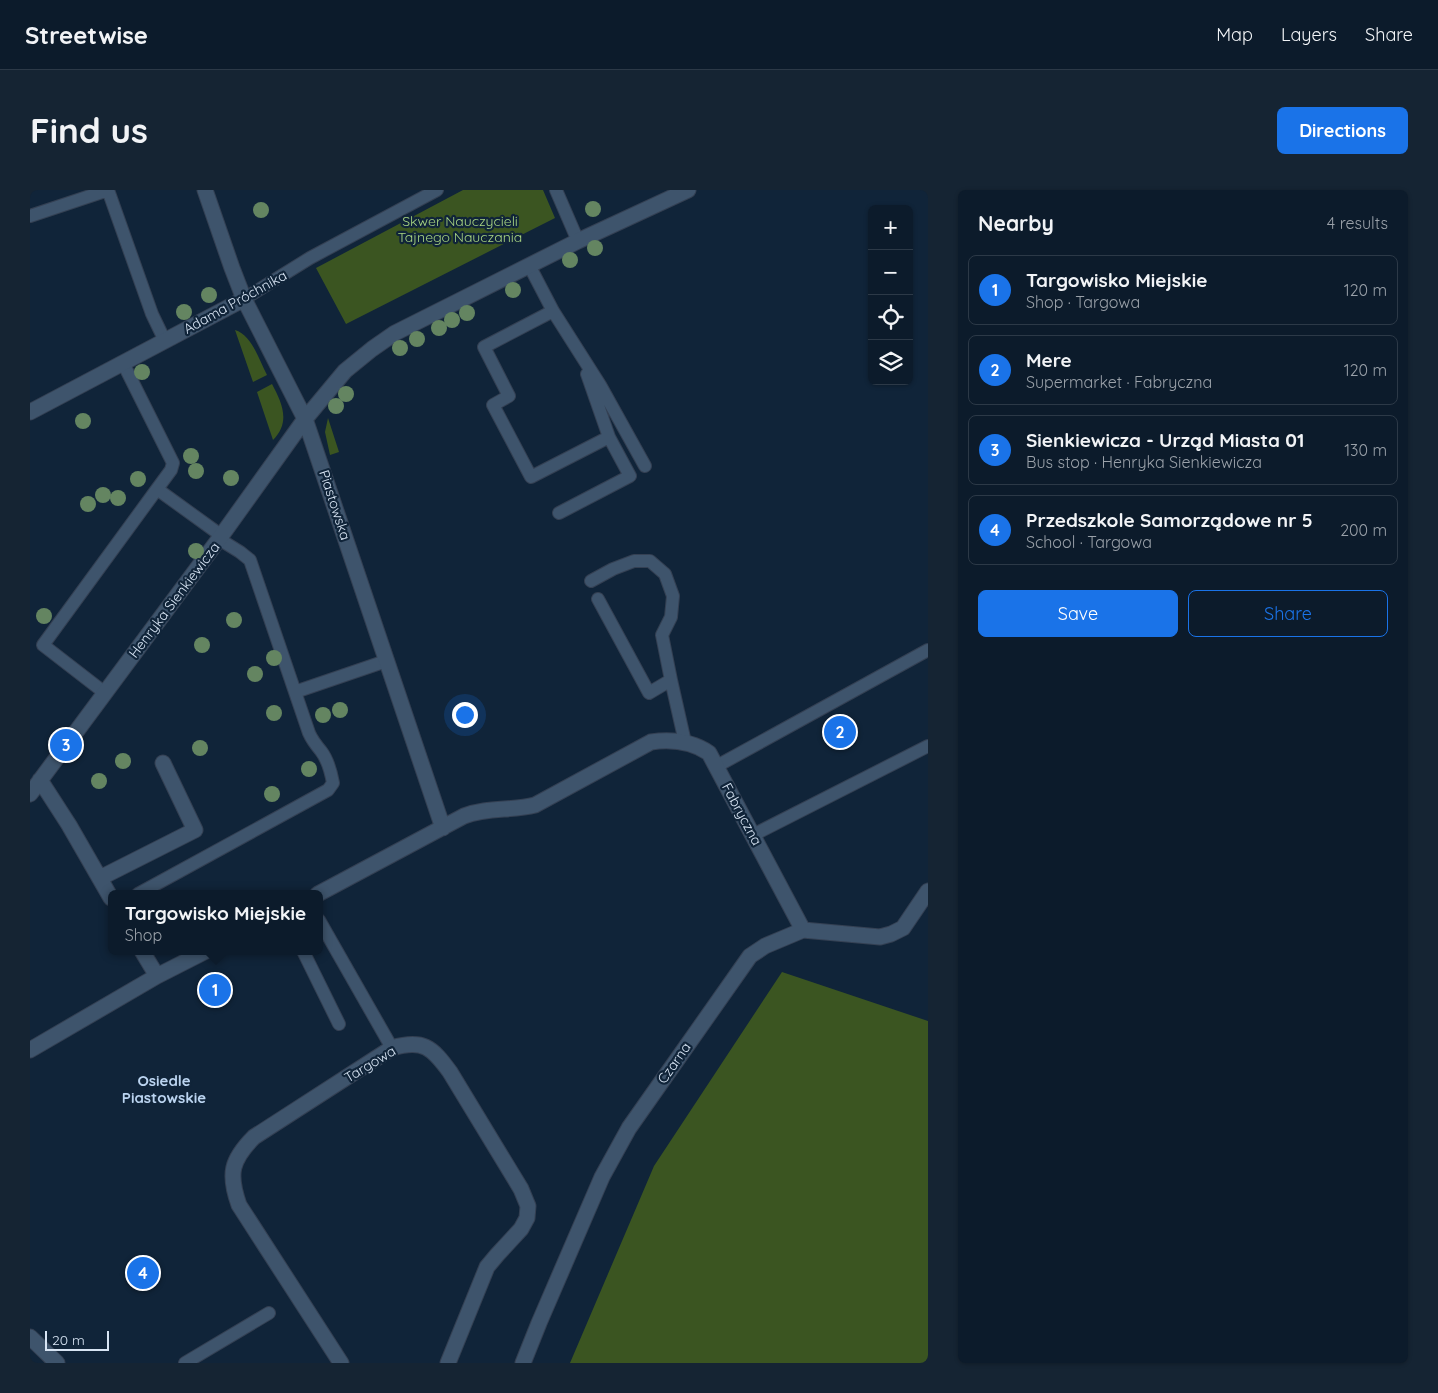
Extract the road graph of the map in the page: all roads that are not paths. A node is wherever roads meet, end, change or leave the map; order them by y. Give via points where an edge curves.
1 (205, 190) edge
2 (438, 190) edge
3 (556, 190) edge
4 (688, 190) edge
5 (30, 216) edge
6 (578, 241) junction
7 (529, 265) junction
8 (244, 298) junction
9 (553, 311) junction
10 (165, 341) junction
11 (580, 353) junction
12 (123, 364) junction
13 (30, 412) edge
14 (305, 420) junction
15 (609, 437) junction
16 (645, 466) dead end
17 (157, 489) junction
18 (559, 513) dead end
19 (221, 538) junction
20 (591, 581) dead end
21 (598, 599) dead end
22 (928, 650) edge
23 (386, 661) junction
24 (671, 680) junction
25 (295, 692) junction
26 (105, 693) junction
27 (685, 742) junction
28 (928, 746) edge
29 (163, 763) dead end
30 (717, 766) junction
31 (35, 783) edge
32 (30, 794) edge
33 (443, 828) junction
34 (752, 835) junction
35 (100, 878) junction
36 (145, 890) edge
37 (323, 891) edge
38 (928, 891) edge
39 (108, 893) edge
40 (323, 927) edge
41 (803, 930) junction
42 (144, 955) edge
43 (198, 955) edge
44 (305, 955) edge
45 (157, 976) junction
46 (340, 1024) dead end
47 (392, 1048) junction
48 (30, 1050) edge
49 (269, 1314) dead end
50 (30, 1337) edge
51 (57, 1363) edge
52 (185, 1363) edge
53 (341, 1363) edge
54 (448, 1363) edge
55 (523, 1363) edge

1 - 8 street, Piastowska
2 - 8 lane, Adama Próchnika via 310,258
3 - 6 lane
4 - 6 street
5 - 10 lane via 108,190 152,314
6 - 7 street
7 - 9 lane
7 - 14 street via 385,339 344,371
8 - 10 street, Adama Próchnika
8 - 14 street, Piastowska
9 - 11 lane
9 - 15 lane via 484,347 509,396 493,405 531,477
10 - 12 street, Adama Próchnika
11 - 15 lane
11 - 16 lane
12 - 13 street, Adama Próchnika
12 - 17 lane via 173,463
14 - 19 street, Henryka Sienkiewicza
14 - 23 street, Piastowska
15 - 18 lane via 630,476
17 - 19 lane
17 - 26 lane via 43,645
19 - 25 lane via 250,560
19 - 26 street, Henryka Sienkiewicza
20 - 24 lane via 634,561 650,561 665,574 673,596 671,617 662,636
21 - 24 lane via 649,693
22 - 30 lane
23 - 25 lane
23 - 33 street, Piastowska
24 - 27 lane
25 - 36 lane via 309,734 328,764 331,787
26 - 31 street, Henryka Sienkiewicza
27 - 30 street, Fabryczna via 709,753
27 - 33 street, Fabryczna via 651,742 535,805 518,810 473,813
28 - 34 lane
29 - 35 street via 195,830
30 - 34 street, Fabryczna
31 - 32 street, Henryka Sienkiewicza
31 - 35 street
33 - 37 street
34 - 41 street, Fabryczna
35 - 39 street
38 - 41 street, Czarna via 903,928 891,934 880,937
40 - 47 lane
41 - 55 street, Czarna via 750,956 628,1128 602,1177
42 - 45 street
43 - 45 street
44 - 46 lane
45 - 48 street
47 - 53 street, Targowa via 254,1137 241,1151 234,1168 233,1187 239,1205
47 - 54 street, Targowa via 407,1044 423,1046 445,1064 521,1189 528,1206 524,1225 497,1254 481,1279
49 - 52 lane
50 - 51 street

